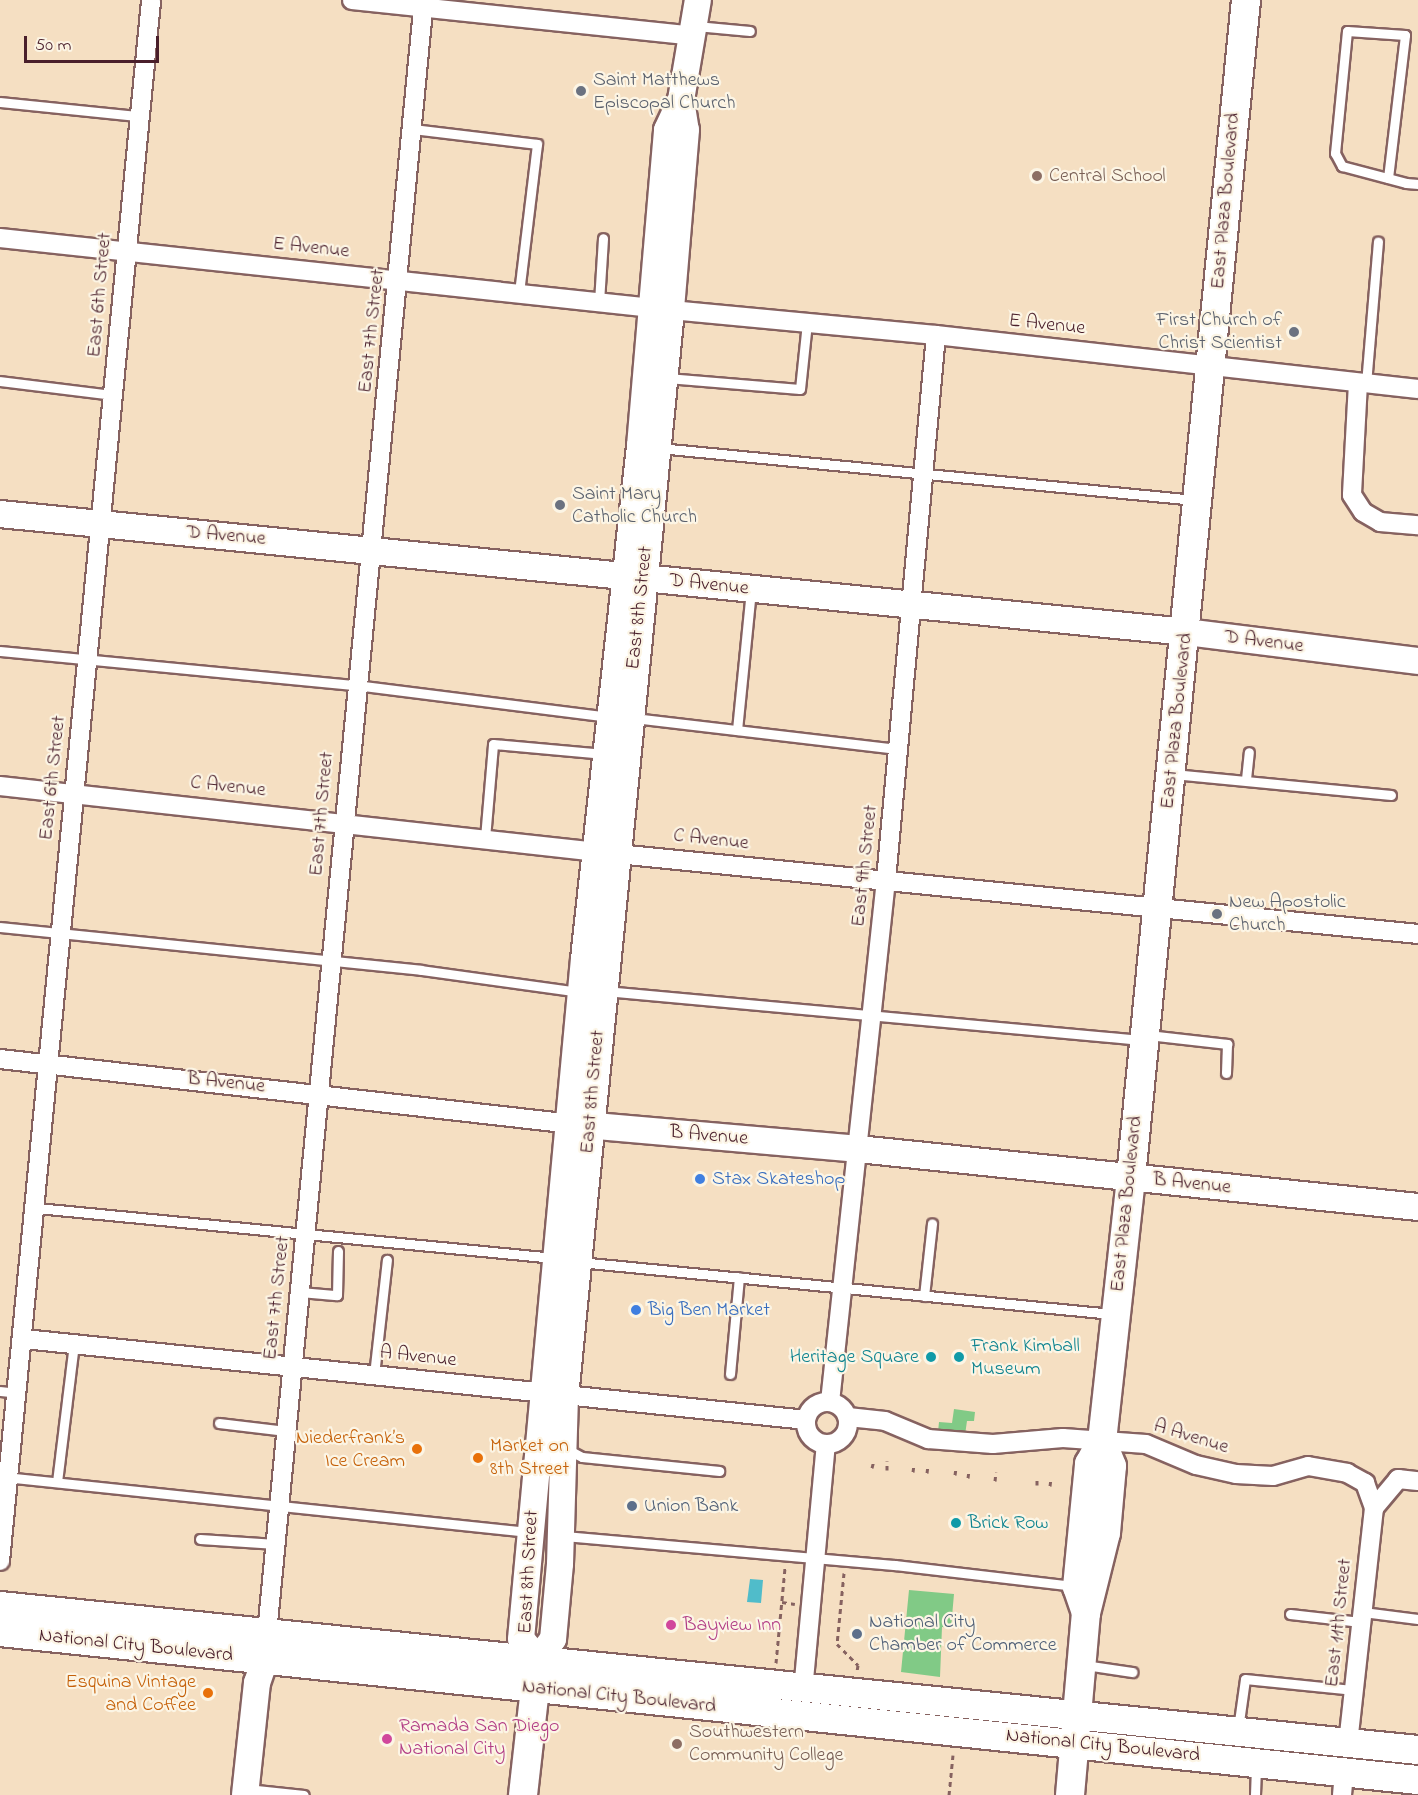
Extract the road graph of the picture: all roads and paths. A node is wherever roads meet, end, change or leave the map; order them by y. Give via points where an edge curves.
1 (151, 0) edge
2 (352, 0) edge
3 (698, 0) edge
4 (1245, 0) edge
5 (424, 3) edge
6 (695, 31) junction
7 (750, 31) dead end
8 (0, 102) edge
9 (137, 116) junction
10 (413, 129) junction
11 (1388, 178) junction
12 (1418, 184) edge
13 (0, 238) edge
14 (603, 238) dead end
15 (1378, 242) dead end
16 (128, 250) junction
17 (400, 280) junction
18 (519, 293) junction
19 (599, 302) junction
20 (662, 309) junction
21 (807, 322) junction
22 (936, 335) junction
23 (1210, 366) junction
24 (664, 377) junction
25 (0, 381) edge
26 (1362, 384) junction
27 (1418, 389) edge
28 (113, 394) junction
29 (658, 448) junction
30 (924, 472) junction
31 (1197, 501) junction
32 (0, 514) edge
33 (101, 524) junction
34 (1418, 525) edge
35 (372, 550) junction
36 (634, 577) junction
37 (751, 590) junction
38 (910, 607) junction
39 (1186, 632) junction
40 (0, 651) edge
41 (88, 660) junction
42 (1418, 661) edge
43 (356, 685) junction
44 (620, 717) junction
45 (737, 730) junction
46 (899, 748) junction
47 (1250, 752) dead end
48 (607, 754) junction
49 (1172, 774) junction
50 (1246, 779) junction
51 (0, 786) edge
52 (75, 792) junction
53 (1391, 795) dead end
54 (343, 822) junction
55 (485, 838) junction
56 (607, 852) junction
57 (886, 880) junction
58 (1158, 905) junction
59 (0, 927) edge
60 (60, 933) junction
61 (1418, 934) edge
62 (332, 961) junction
63 (592, 992) junction
64 (872, 1014) junction
65 (1145, 1037) junction
66 (0, 1059) edge
67 (47, 1063) junction
68 (1226, 1073) dead end
69 (319, 1093) junction
70 (581, 1125) junction
71 (858, 1149) junction
72 (1131, 1177) junction
73 (1418, 1207) edge
74 (37, 1208) junction
75 (932, 1223) dead end
76 (306, 1231) junction
77 (338, 1251) dead end
78 (387, 1260) dead end
79 (567, 1260) junction
80 (740, 1277) junction
81 (841, 1288) junction
82 (300, 1292) junction
83 (924, 1296) junction
84 (1115, 1314) junction
85 (24, 1339) junction
86 (74, 1344) junction
87 (293, 1366) junction
88 (730, 1374) dead end
89 (374, 1375) junction
90 (9, 1392) edge
91 (555, 1395) junction
92 (830, 1402) junction
93 (848, 1417) junction
94 (806, 1420) junction
95 (219, 1423) dead end
96 (286, 1431) junction
97 (1102, 1441) junction
98 (826, 1445) junction
99 (562, 1447) junction
100 (874, 1460) dead end
101 (887, 1461) dead end
102 (914, 1464) dead end
103 (928, 1465) dead end
104 (872, 1468) dead end
105 (956, 1468) dead end
106 (887, 1470) dead end
107 (969, 1470) dead end
108 (719, 1471) dead end
109 (914, 1472) dead end
110 (996, 1472) dead end
111 (927, 1473) dead end
112 (955, 1475) dead end
113 (4, 1477) edge
114 (1037, 1477) dead end
115 (968, 1478) dead end
116 (1051, 1478) dead end
117 (995, 1480) dead end
118 (1418, 1481) edge
119 (57, 1482) junction
120 (1037, 1485) dead end
121 (1050, 1486) dead end
122 (279, 1504) junction
123 (1374, 1508) junction
124 (530, 1532) junction
125 (560, 1535) junction
126 (200, 1539) dead end
127 (276, 1544) junction
128 (815, 1558) junction
129 (0, 1561) edge
130 (786, 1566) dead end
131 (844, 1571) dead end
132 (1082, 1600) junction
133 (0, 1606) edge
134 (1290, 1614) dead end
135 (1362, 1617) junction
136 (1418, 1619) edge
137 (0, 1632) edge
138 (266, 1646) junction
139 (538, 1659) junction
140 (768, 1662) dead end
141 (1080, 1664) junction
142 (1131, 1672) dead end
143 (864, 1673) dead end
144 (804, 1680) dead end
145 (536, 1688) junction
146 (1354, 1690) junction
147 (1078, 1714) junction
148 (1237, 1731) junction
149 (1076, 1743) junction
150 (1348, 1743) junction
151 (1418, 1750) edge
152 (953, 1755) dead end
153 (1257, 1762) junction
154 (1418, 1779) edge
155 (1343, 1783) edge
156 (245, 1792) edge
157 (304, 1795) edge
158 (523, 1795) edge
159 (949, 1795) edge
160 (1070, 1795) edge
161 (1255, 1795) edge

1 - 9 street, East 6th Street
2 - 5 street
3 - 6 street, East 8th Street
4 - 23 main road, East Plaza Boulevard
5 - 6 street
5 - 10 street, East 7th Street
6 - 7 lane
6 - 20 street, East 8th Street via 681,100 668,130
8 - 9 lane
9 - 16 street, East 6th Street
10 - 17 street, East 7th Street
10 - 18 lane via 537,144
11 - 11 lane via 1342,166 1335,153 1347,31 1405,35
11 - 12 lane
13 - 16 street, E Avenue
14 - 19 lane
15 - 26 lane
16 - 17 street, E Avenue
16 - 28 street, East 6th Street
17 - 18 street, E Avenue
17 - 35 street, East 7th Street
18 - 19 street, E Avenue
19 - 20 street, E Avenue
20 - 21 street, E Avenue
20 - 24 street, East 8th Street
20 - 36 street, East 8th Street
21 - 22 street, E Avenue
21 - 24 lane via 800,390
22 - 23 street, E Avenue
22 - 30 street, East 9th Street
23 - 26 street, E Avenue
23 - 31 main road, East Plaza Boulevard
24 - 29 street, East 8th Street
25 - 28 lane
26 - 27 street, E Avenue
26 - 34 street via 1352,495 1363,512 1380,522
28 - 33 street, East 6th Street
29 - 30 lane
29 - 36 street, East 8th Street
30 - 31 lane
30 - 38 street, East 9th Street
31 - 39 main road, East Plaza Boulevard
32 - 33 street, D Avenue
33 - 35 street, D Avenue
33 - 41 street, East 6th Street
35 - 36 street, D Avenue
35 - 43 street, East 7th Street
36 - 37 street, D Avenue
36 - 44 street, East 8th Street
37 - 38 street, D Avenue
37 - 45 lane
38 - 39 street, D Avenue
38 - 46 street, East 9th Street
39 - 42 street, D Avenue
39 - 49 main road, East Plaza Boulevard
40 - 41 lane
41 - 43 lane
41 - 52 street, East 6th Street
43 - 44 lane
43 - 54 street, East 7th Street
44 - 45 lane
44 - 48 street, East 8th Street
44 - 56 street, East 8th Street
45 - 46 lane
46 - 57 street, East 9th Street
47 - 50 lane
48 - 55 lane via 493,744
48 - 56 street, East 8th Street
49 - 50 lane
49 - 58 main road, East Plaza Boulevard
50 - 53 lane
51 - 52 street, C Avenue
52 - 54 street, C Avenue
52 - 60 street, East 6th Street
54 - 55 street, C Avenue
54 - 62 street, East 7th Street
55 - 56 street, C Avenue
56 - 57 street, C Avenue
56 - 63 street, East 8th Street
57 - 58 street, C Avenue
57 - 64 street, East 9th Street
58 - 61 street, C Avenue
58 - 65 main road, East Plaza Boulevard
59 - 60 lane
60 - 62 lane
60 - 67 street, East 6th Street
62 - 63 lane
62 - 69 street, East 7th Street
63 - 64 lane
63 - 70 street, East 8th Street
64 - 65 lane
64 - 71 street, East 9th Street
65 - 68 lane via 1227,1044
65 - 72 main road, East Plaza Boulevard
66 - 67 street, B Avenue
67 - 69 street, B Avenue
67 - 74 street, East 6th Street
69 - 70 street, B Avenue
69 - 76 street, East 7th Street
70 - 71 street, B Avenue
70 - 79 street, East 8th Street
71 - 72 street, B Avenue
71 - 81 street, East 9th Street
72 - 73 street, B Avenue
72 - 84 main road, East Plaza Boulevard
74 - 76 lane
74 - 85 street, East 6th Street
75 - 83 lane
76 - 79 lane
76 - 82 street, East 7th Street
77 - 82 lane via 337,1295
78 - 89 lane
79 - 80 lane
79 - 91 street, East 8th Street
80 - 81 lane
80 - 88 lane
81 - 83 lane
81 - 92 street, East 9th Street
82 - 87 street, East 7th Street
83 - 84 lane
84 - 97 main road, East Plaza Boulevard
85 - 86 street, A Avenue
85 - 90 street, East 6th Street
86 - 87 street, A Avenue
86 - 119 lane
87 - 89 street, A Avenue
87 - 96 street, East 7th Street
89 - 91 street, A Avenue
90 - 113 street, East 6th Street
91 - 94 street, A Avenue
91 - 99 street, East 8th Street
91 - 124 street, East 8th Street
92 - 93 street via 841,1407
92 - 94 street via 817,1404
93 - 97 street, A Avenue via 885,1421 928,1439 993,1444 1063,1438
93 - 98 street via 844,1437
94 - 98 street via 813,1439
95 - 96 lane
96 - 122 street, East 7th Street
97 - 123 street, A Avenue via 1146,1444 1196,1465 1236,1474 1273,1476 1308,1466 1347,1473 1365,1483
97 - 132 main road, East Plaza Boulevard via 1112,1466 1106,1533
98 - 128 street
99 - 108 lane via 582,1457
99 - 125 street, East 8th Street
100 - 104 path
101 - 106 path
102 - 109 path
103 - 111 path
105 - 112 path
107 - 115 path
110 - 117 path
113 - 119 lane
113 - 129 street, East 6th Street
114 - 120 path
116 - 121 path
118 - 123 street via 1398,1479
119 - 122 lane
122 - 124 lane
122 - 127 street, East 7th Street
123 - 135 street, East 11th Street
124 - 139 street, East 8th Street via 521,1639
125 - 128 lane
125 - 139 street, East 8th Street via 553,1639
126 - 127 lane
127 - 138 street, East 7th Street
128 - 132 lane
128 - 144 street
130 - 140 path via 776,1663
131 - 143 path via 837,1644 858,1665 857,1672
132 - 141 main road, East Plaza Boulevard
133 - 138 main road, National City Boulevard
134 - 135 lane
135 - 136 lane
135 - 146 street, East 11th Street
137 - 138 main road, National City Boulevard via 184,1651 194,1644
138 - 139 main road, National City Boulevard via 354,1641
138 - 145 main road, National City Boulevard
138 - 156 street via 257,1683
139 - 145 main road
139 - 147 main road, National City Boulevard
141 - 142 lane
141 - 147 main road, East Plaza Boulevard
145 - 149 main road, National City Boulevard
145 - 158 main road
146 - 148 lane via 1245,1678
146 - 150 street, East 11th Street
147 - 148 main road, National City Boulevard
147 - 149 main road, East Plaza Boulevard
148 - 150 main road, National City Boulevard
149 - 153 main road, National City Boulevard
149 - 160 main road, East Plaza Boulevard
150 - 151 main road, National City Boulevard
152 - 159 path
153 - 155 main road, National City Boulevard
153 - 161 lane
154 - 155 main road, National City Boulevard
156 - 157 lane

